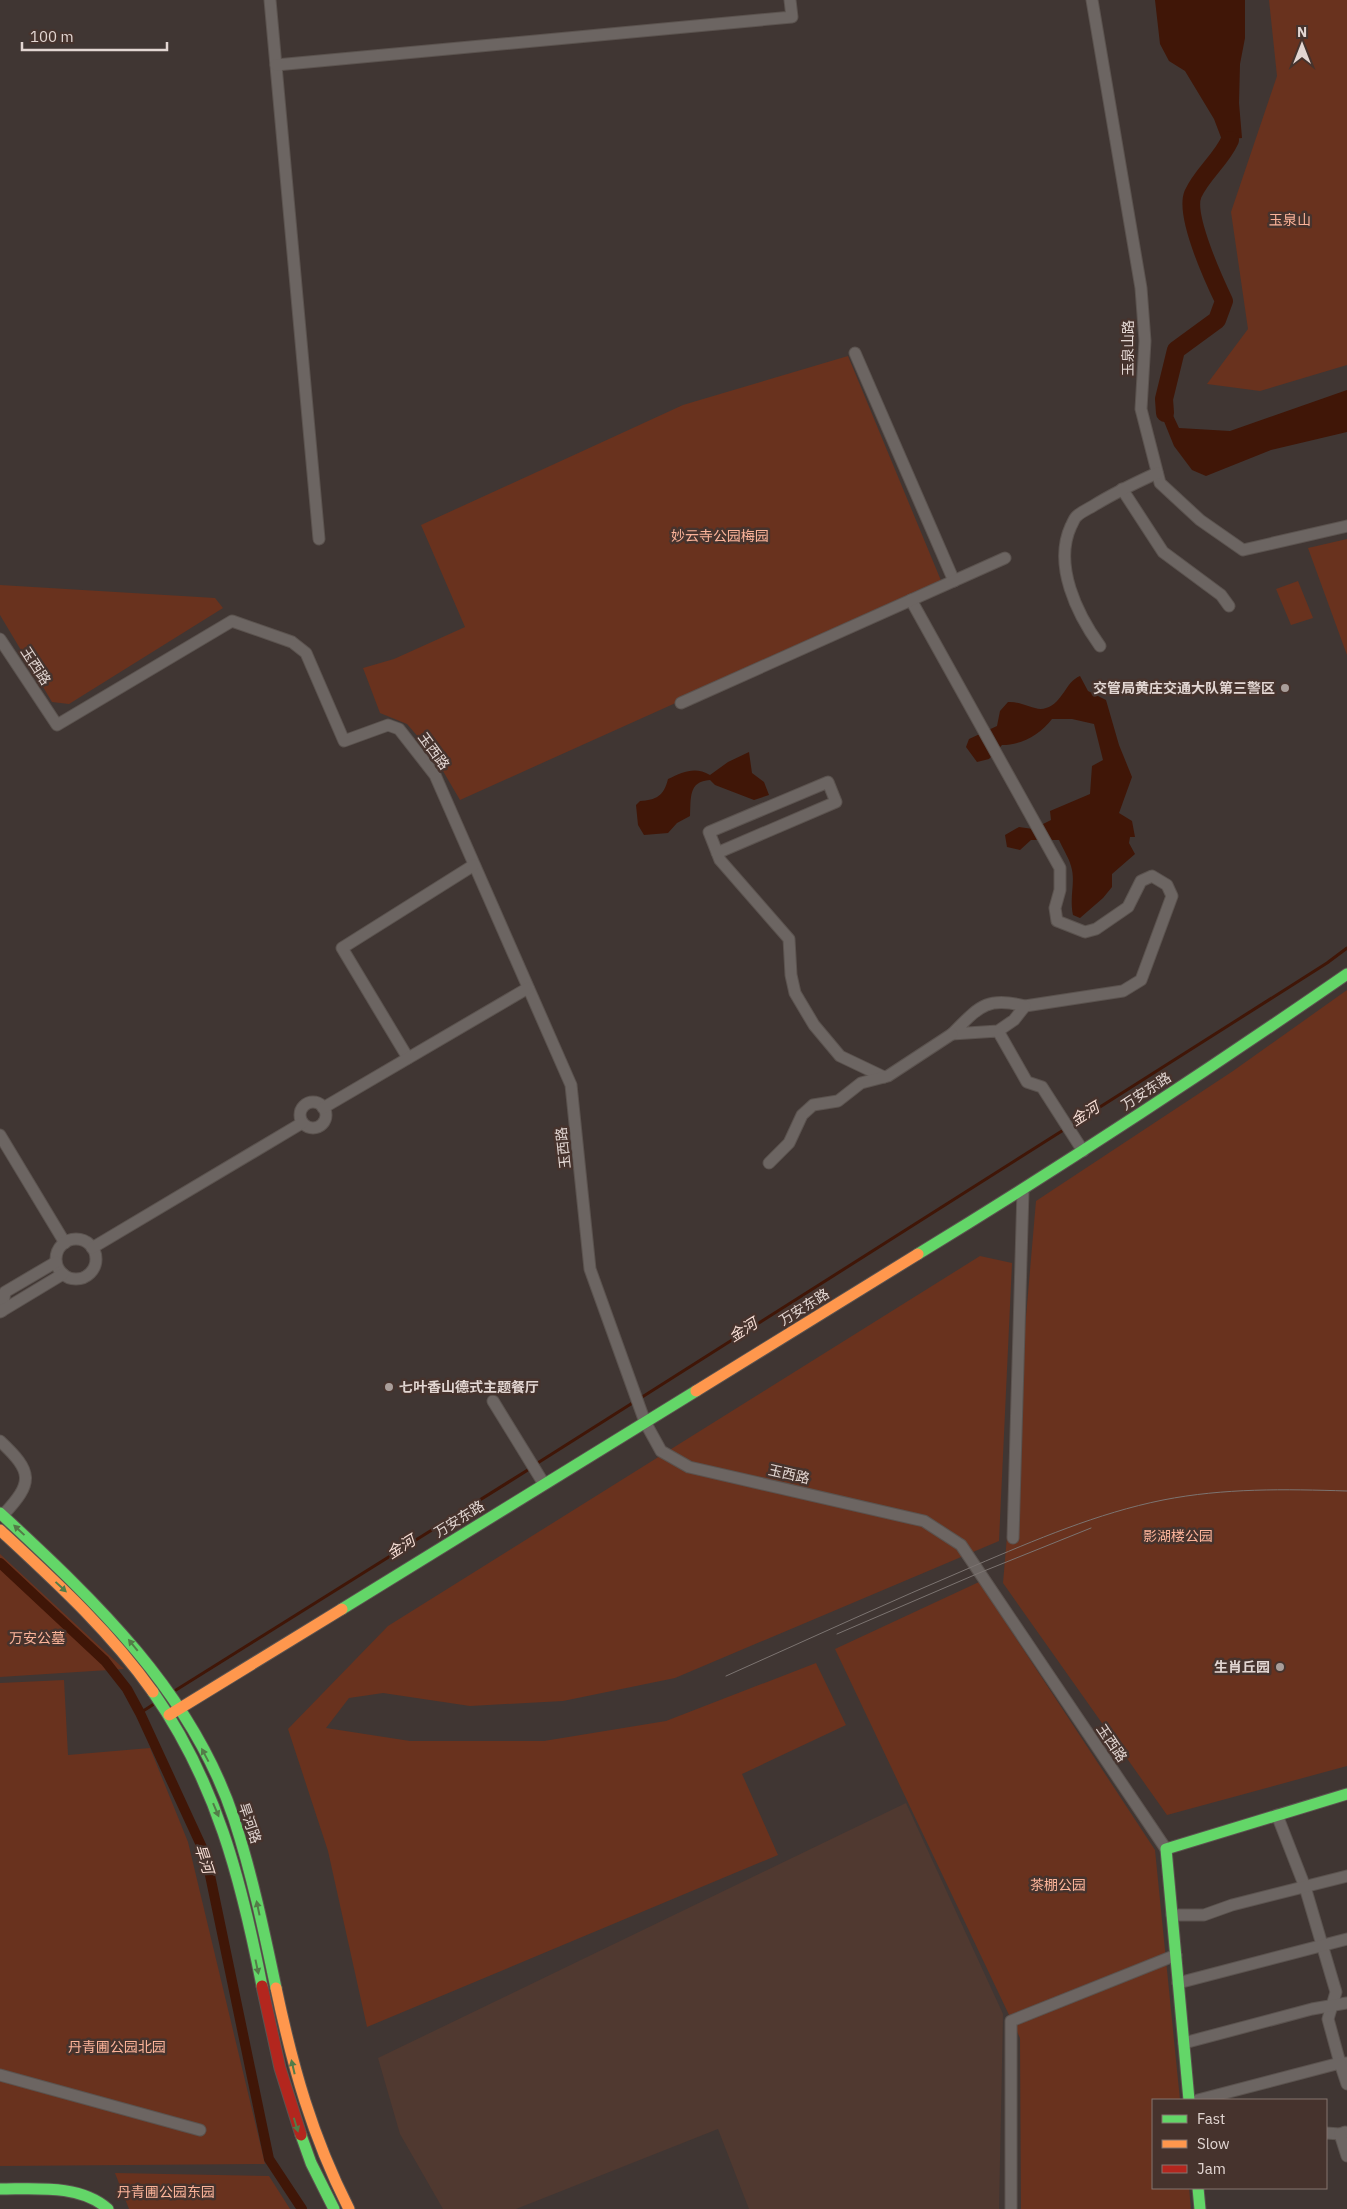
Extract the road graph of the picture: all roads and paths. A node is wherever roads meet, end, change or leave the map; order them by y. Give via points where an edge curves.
1 (270, 0) edge
2 (790, 0) edge
3 (1092, 0) edge
4 (276, 65) junction
5 (854, 353) dead end
6 (1157, 473) junction
7 (1122, 489) junction
8 (1347, 526) edge
9 (319, 539) dead end
10 (1005, 558) dead end
11 (954, 581) junction
12 (911, 600) junction
13 (1229, 606) dead end
14 (0, 639) edge
15 (1100, 646) dead end
16 (681, 703) dead end
17 (717, 852) junction
18 (474, 866) junction
19 (1347, 974) edge
20 (528, 988) junction
21 (1025, 1006) junction
22 (998, 1032) junction
23 (952, 1034) junction
24 (408, 1058) junction
25 (884, 1077) junction
26 (323, 1108) junction
27 (302, 1123) junction
28 (0, 1135) edge
29 (1083, 1151) junction
30 (769, 1162) dead end
31 (1023, 1190) junction
32 (65, 1243) junction
33 (92, 1248) junction
34 (56, 1262) junction
35 (62, 1274) junction
36 (1, 1312) edge
37 (493, 1401) dead end
38 (645, 1422) junction
39 (0, 1441) edge
40 (544, 1484) junction
41 (1, 1514) edge
42 (0, 1530) edge
43 (1013, 1538) dead end
44 (178, 1709) junction
45 (167, 1716) junction
46 (1347, 1794) edge
47 (1277, 1816) junction
48 (1166, 1849) junction
49 (1347, 1876) edge
50 (1305, 1888) junction
51 (1172, 1915) junction
52 (1347, 1940) edge
53 (1323, 1945) junction
54 (1176, 1956) junction
55 (1178, 1983) junction
56 (1347, 2003) edge
57 (1332, 2006) junction
58 (1184, 2043) junction
59 (1344, 2063) edge
60 (0, 2075) edge
61 (1347, 2084) edge
62 (1189, 2099) edge
63 (1202, 2099) edge
64 (200, 2130) dead end
65 (1327, 2133) edge
66 (1344, 2133) edge
67 (1347, 2156) edge
68 (0, 2189) edge
69 (1198, 2189) edge
70 (108, 2209) edge
71 (334, 2209) edge
72 (349, 2209) edge
73 (1011, 2209) edge
74 (1200, 2209) edge

1 - 4 street
2 - 4 street via 792,17
3 - 6 street, 玉泉山路 via 1141,288 1146,341 1141,409
4 - 9 street
5 - 11 street
6 - 7 street
6 - 8 street, 玉泉山路 via 1160,483 1200,520 1243,550
7 - 13 street via 1163,552 1221,595
7 - 15 street via 1076,516 1065,552 1066,570 1075,601 1086,627
10 - 11 street
11 - 12 street
12 - 16 street
12 - 21 street via 1060,868 1060,890 1054,908 1057,921 1085,932 1096,929 1128,907 1142,881 1152,876 1166,885 1172,896 1142,980 1123,991
14 - 18 street, 玉西路 via 57,725 232,620 292,642 306,652 344,742 388,724 399,729 435,775
17 - 17 street via 709,832 828,782 836,802
17 - 25 street via 740,885 789,939 795,993 814,1026 840,1056
18 - 20 street, 玉西路
18 - 24 street via 342,948
19 - 29 street, 万安东路
20 - 24 street
20 - 38 street, 玉西路 via 571,1085 590,1269
21 - 22 street
21 - 23 street via 1004,1000 979,1008
22 - 23 street
22 - 29 street via 1027,1082 1042,1086
23 - 25 street
24 - 26 street
25 - 30 street via 861,1083 838,1100 813,1105 802,1115 789,1143
26 - 27 street via 326,1116 320,1126 312,1128
26 - 27 street via 312,1102 304,1106 300,1114
27 - 33 street
28 - 32 street
29 - 31 street, 万安东路
31 - 38 street, 万安东路
31 - 43 street
32 - 33 street via 82,1240
32 - 34 street via 58,1249
33 - 35 street via 96,1261 91,1272 80,1279
34 - 35 street
34 - 36 street via 5,1292
35 - 36 street
37 - 40 street
38 - 40 street, 万安东路
38 - 48 street, 玉西路 via 660,1451 690,1467 924,1521 961,1545
39 - 41 street via 19,1459 26,1482 24,1489
40 - 44 street, 万安东路
44 -> 41 street, 旱河路 via 120,1628
42 -> 45 street, 旱河路 via 110,1637
44 - 45 street, 万安东路
72 -> 44 street, 旱河路 via 310,2128 295,2078 254,1892 233,1817 214,1771
45 -> 71 street, 旱河路 via 202,1777 221,1822 242,1895 283,2082 298,2133
46 - 47 street
47 - 48 street
47 - 50 street
48 - 51 street
49 - 50 street
50 - 51 street via 1204,1915
50 - 53 street
51 - 54 street
52 - 53 street
53 - 55 street
53 - 57 street via 1336,1992
54 - 55 street
54 - 73 street via 1011,2021
55 - 58 street
56 - 57 street
57 - 58 street
57 - 59 street via 1328,2019
58 - 62 street
59 - 61 street
59 - 63 street
60 - 64 street
65 - 66 street
66 - 67 street
68 - 70 street via 60,2189 103,2203
69 - 74 street

